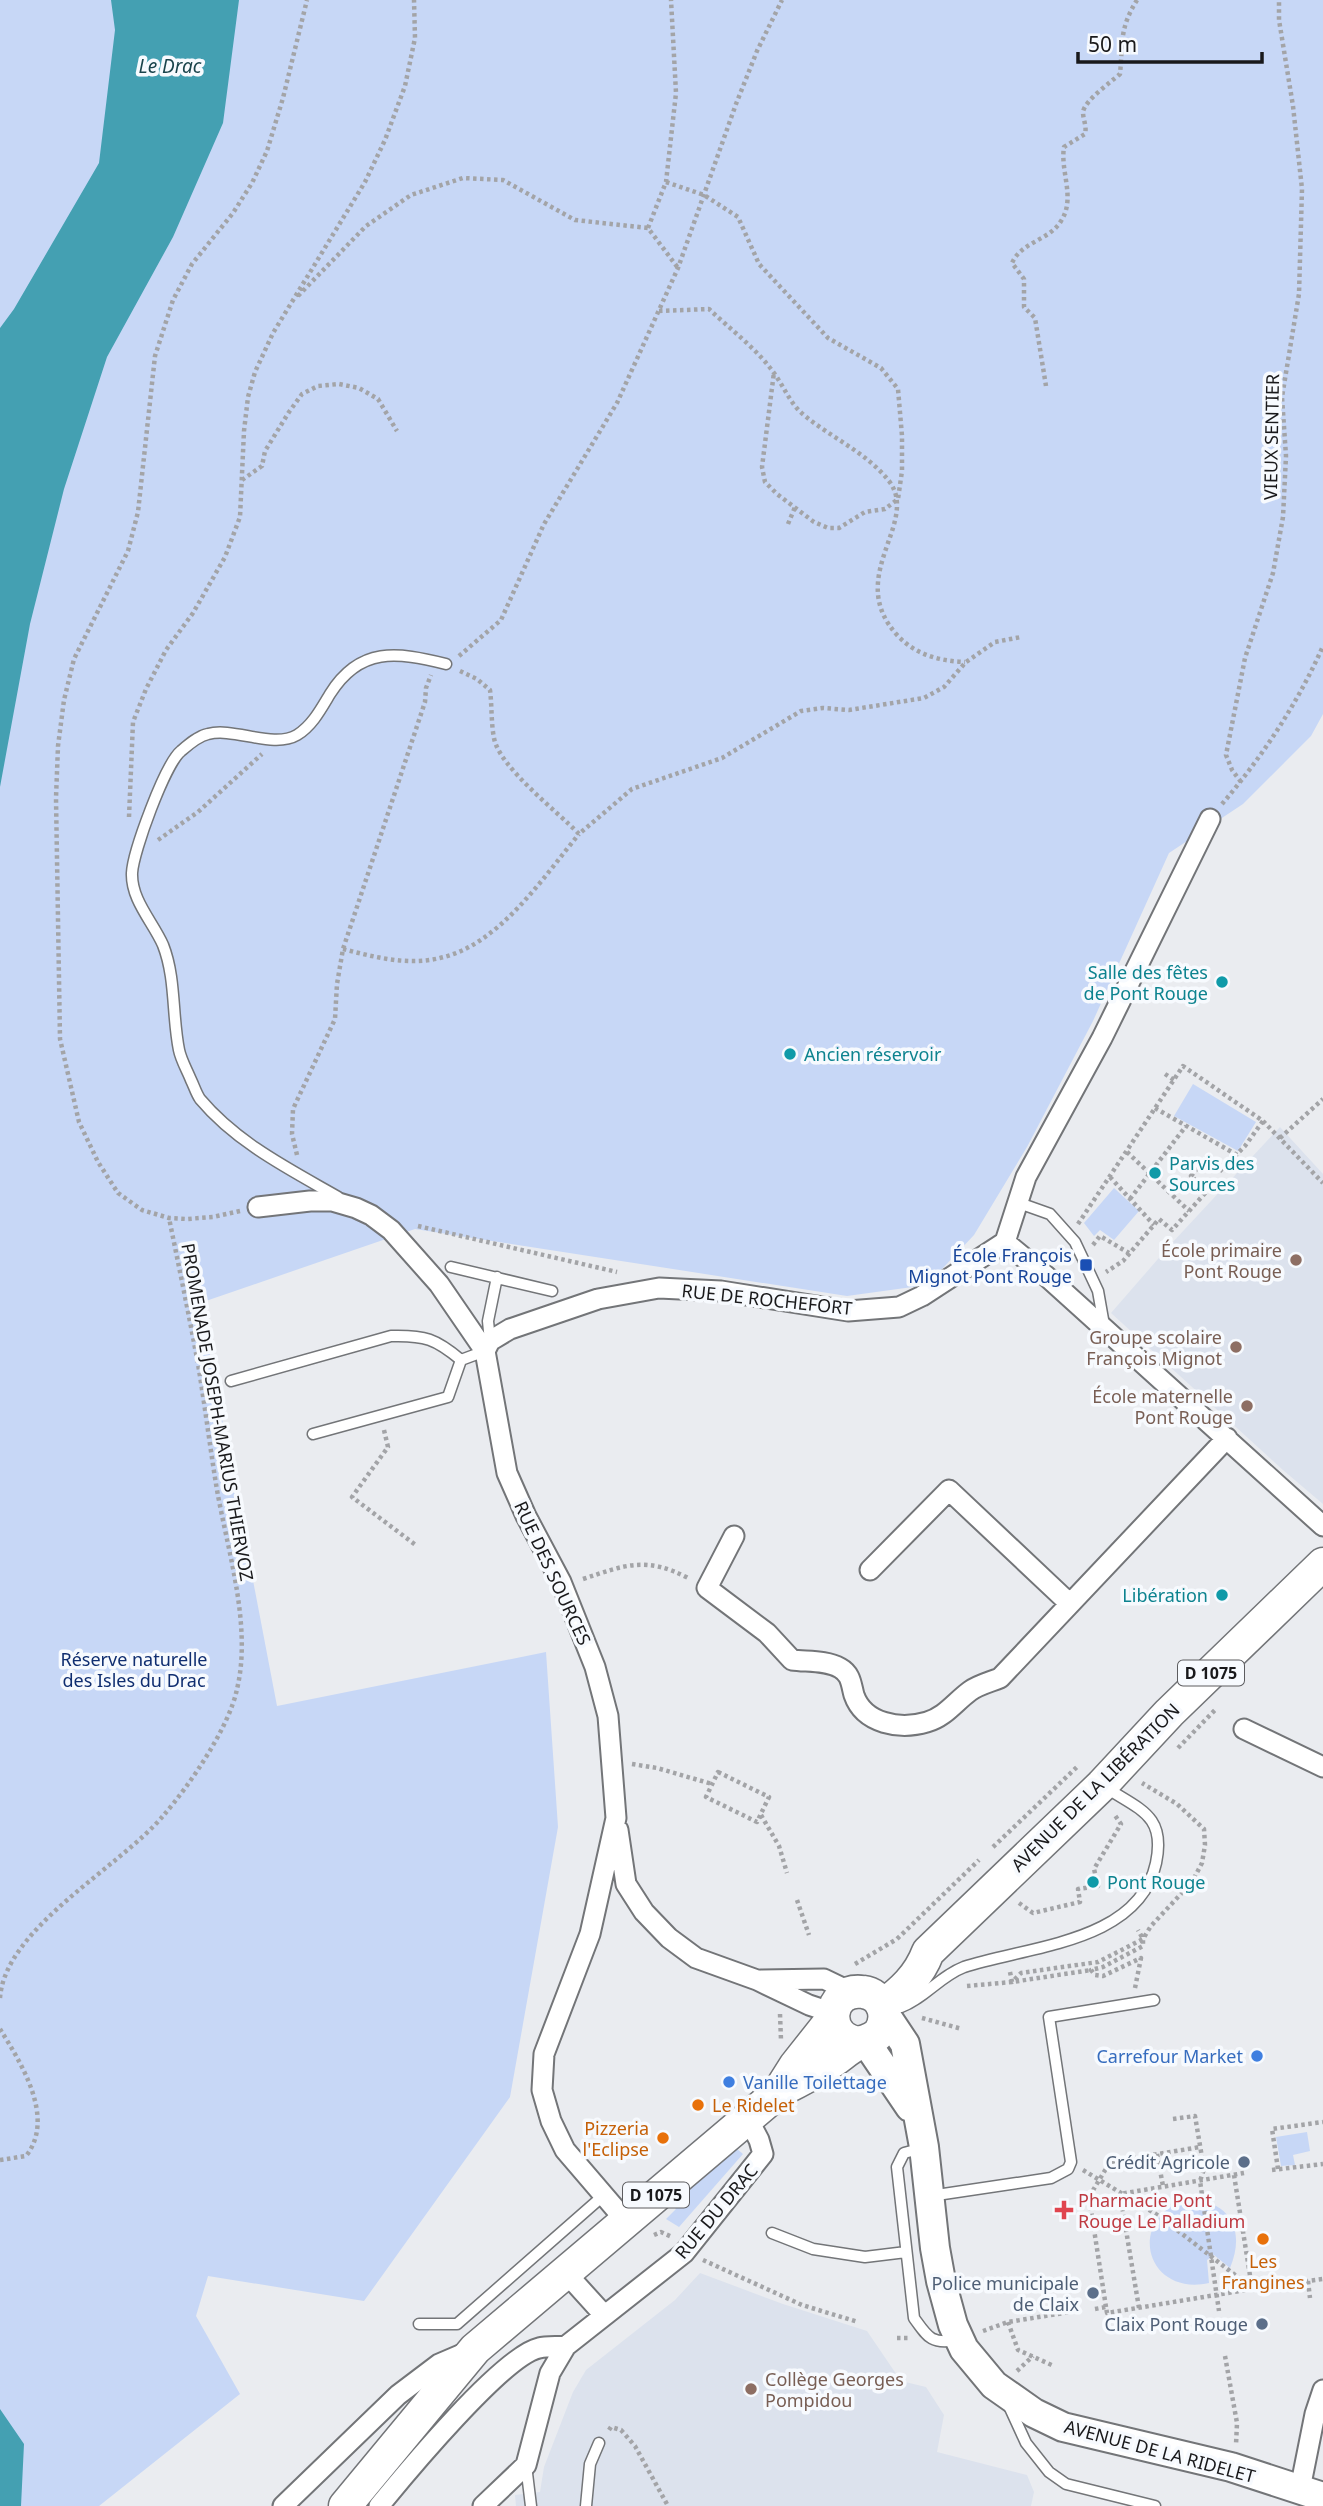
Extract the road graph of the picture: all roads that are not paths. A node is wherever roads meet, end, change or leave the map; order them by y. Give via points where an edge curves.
1 (446, 664) road end
2 (1210, 819) road end
3 (1018, 1203) junction
4 (258, 1207) road end
5 (363, 1212) junction
6 (1005, 1242) junction
7 (451, 1267) dead end
8 (497, 1278) junction
9 (552, 1290) dead end
10 (1105, 1329) junction
11 (487, 1346) junction
12 (461, 1360) junction
13 (231, 1381) dead end
14 (313, 1434) dead end
15 (1227, 1438) junction
16 (1323, 1526) edge
17 (734, 1536) dead end
18 (1323, 1564) edge
19 (870, 1570) dead end
20 (1070, 1604) junction
21 (1244, 1729) dead end
22 (1323, 1767) edge
23 (1098, 1787) junction
24 (616, 1818) junction
25 (757, 1980) junction
26 (1154, 2000) dead end
27 (859, 2001) junction
28 (863, 2042) junction
29 (781, 2090) junction
30 (748, 2119) junction
31 (917, 2119) junction
32 (924, 2147) junction
33 (604, 2195) junction
34 (929, 2196) junction
35 (625, 2220) junction
36 (772, 2233) dead end
37 (906, 2252) junction
38 (565, 2272) junction
39 (604, 2315) junction
40 (419, 2325) dead end
41 (959, 2340) junction
42 (566, 2346) junction
43 (475, 2349) junction
44 (1323, 2390) edge
45 (1003, 2393) junction
46 (1319, 2416) edge
47 (599, 2443) road end
48 (526, 2465) junction
49 (1307, 2495) edge
50 (283, 2506) edge
51 (345, 2506) edge
52 (379, 2506) edge
53 (483, 2506) edge
54 (531, 2506) edge
55 (586, 2506) edge
56 (1155, 2506) edge

1 - 5 lane via 414,656 369,657 339,681 310,724 295,736 208,734 182,750 156,794 132,870 138,901 163,946 179,1053 198,1097 261,1152
2 - 3 street via 1102,1038 1026,1177
3 - 6 street
3 - 10 lane via 1050,1214 1070,1236 1098,1290
4 - 5 street, RUE DES SOURCES via 332,1201
5 - 11 street, RUE DES SOURCES via 391,1230
6 - 10 street
6 - 11 street, RUE DE ROCHEFORT via 899,1307 848,1311 720,1290 659,1289 598,1300 510,1329
7 - 8 lane
8 - 9 lane
8 - 11 lane
10 - 15 street
11 - 12 lane
11 - 24 street, RUE DES SOURCES via 507,1473 561,1582 595,1667 608,1716
12 - 13 lane via 439,1342 391,1336
12 - 14 lane via 448,1397
15 - 16 street
15 - 20 street
17 - 20 street via 707,1588 767,1633 792,1660 839,1667 849,1675 862,1710 891,1724 928,1722 972,1690 999,1678
18 - 23 main road, AVENUE DE LA LIBÉRATION / D 1075
19 - 20 street via 949,1490
21 - 22 street
23 - 27 main road, AVENUE DE LA LIBÉRATION / D 1075 via 928,1952 923,1966 900,1993
23 - 27 lane via 1152,1818 1160,1843 1153,1877 1134,1904 1106,1926 962,1968 939,1980 913,2003
24 - 25 street via 626,1884 644,1912 696,1958
24 - 33 street, RUE DES SOURCES via 590,1934 544,2054 541,2090 565,2150
25 - 27 street via 809,2005
25 - 27 street via 824,1979
26 - 34 lane via 1048,2017 1071,2162 1068,2169 1051,2178
27 - 28 main road via 835,2026 845,2039
27 - 29 main road, AVENUE DE LA LIBÉRATION / D 1075 via 795,2066
27 - 31 main road, AVENUE DE LA RIDELET via 905,2044
28 - 29 main road, AVENUE DE LA LIBÉRATION / D 1075
28 - 31 main road, AVENUE DE LA RIDELET
29 - 30 main road, AVENUE DE LA LIBÉRATION / D 1075
30 - 35 main road, AVENUE DE LA LIBÉRATION / D 1075
30 - 39 street, RUE DU DRAC via 763,2154 684,2253
31 - 32 main road, AVENUE DE LA RIDELET
32 - 34 main road, AVENUE DE LA RIDELET
32 - 37 lane via 904,2153 897,2166
33 - 35 street, RUE DES SOURCES
33 - 40 lane via 457,2325
34 - 41 main road, AVENUE DE LA RIDELET via 941,2281
35 - 38 main road, AVENUE DE LA LIBÉRATION / D 1075
36 - 37 lane via 813,2249 866,2257
37 - 41 lane via 914,2318 928,2337
38 - 39 street
38 - 43 main road, AVENUE DE LA LIBÉRATION / D 1075
39 - 42 street, RUE DU DRAC
41 - 45 main road, AVENUE DE LA RIDELET
42 - 48 street, RUE DU DRAC via 550,2373
42 - 52 street via 537,2348 505,2370
43 - 50 street via 439,2364 398,2395
43 - 51 main road, AVENUE DE LA LIBÉRATION / D 1075
44 - 46 street
45 - 49 main road, AVENUE DE LA RIDELET via 1063,2427 1231,2467
45 - 56 lane via 1026,2443 1049,2472 1066,2484
46 - 49 street
47 - 55 lane via 590,2464
48 - 53 street
48 - 54 lane

